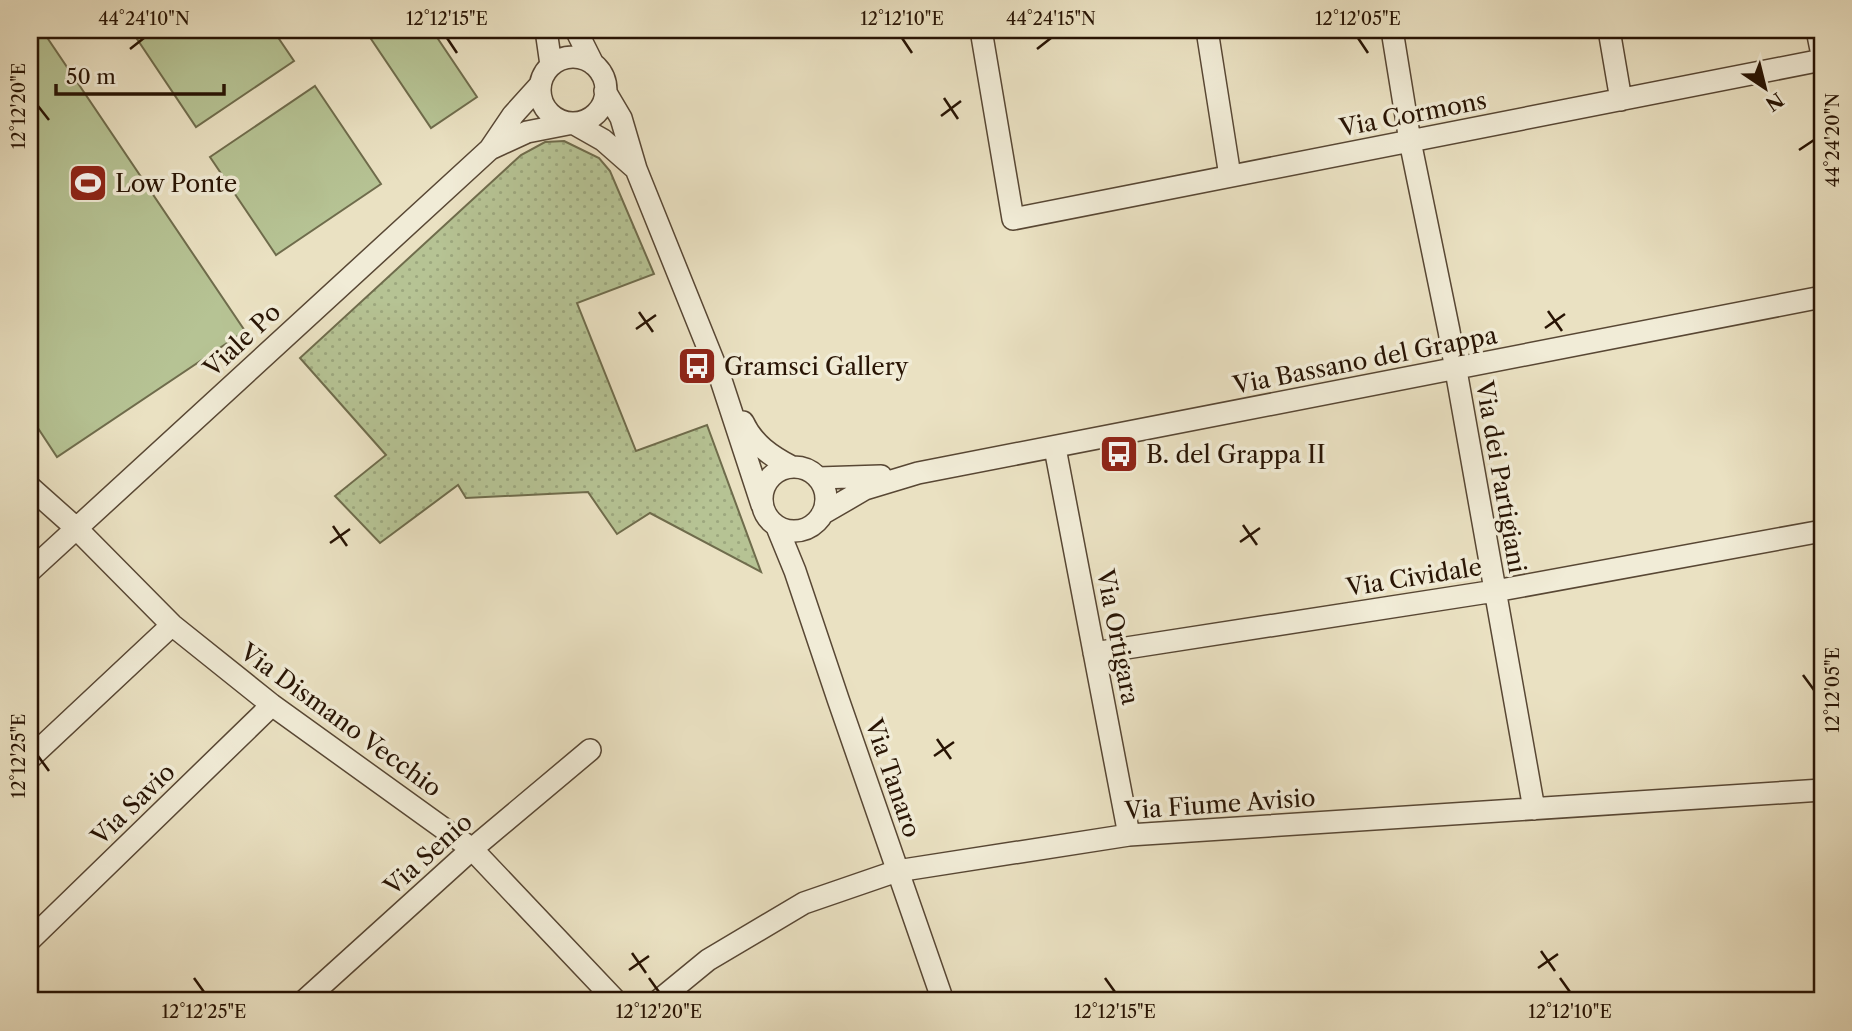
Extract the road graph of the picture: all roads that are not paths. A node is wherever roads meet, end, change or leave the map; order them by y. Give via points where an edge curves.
1 (546, 30) edge
2 (576, 30) edge
3 (981, 30) edge
4 (1208, 30) edge
5 (1392, 30) edge
6 (1609, 30) edge
7 (1817, 30) edge
8 (1822, 55) edge
9 (1822, 60) edge
10 (593, 64) junction
11 (551, 65) junction
12 (540, 85) junction
13 (606, 91) junction
14 (1621, 100) junction
15 (573, 123) junction
16 (1410, 141) junction
17 (490, 149) junction
18 (636, 169) junction
19 (1230, 176) junction
20 (1822, 296) edge
21 (1455, 368) junction
22 (721, 380) junction
23 (1055, 448) junction
24 (792, 467) junction
25 (918, 474) junction
26 (818, 478) junction
27 (30, 487) edge
28 (762, 505) junction
29 (818, 519) junction
30 (777, 527) junction
31 (75, 528) junction
32 (1822, 530) edge
33 (30, 571) edge
34 (796, 571) junction
35 (1495, 591) junction
36 (172, 625) junction
37 (1094, 653) junction
38 (272, 705) junction
39 (590, 750) dead end
40 (30, 758) edge
41 (1822, 790) edge
42 (1534, 809) junction
43 (1129, 835) junction
44 (472, 849) junction
45 (897, 871) junction
46 (30, 940) edge
47 (304, 1001) edge
48 (616, 1001) edge
49 (658, 1001) edge
50 (943, 1001) edge

1 - 11 street
2 - 10 street
3 - 19 street, Via Cormons via 1013,219
4 - 19 street
5 - 16 street, Via dei Partigiani
6 - 14 street
7 - 8 street
9 - 14 street, Via Cormons
10 - 11 street via 567,57
10 - 13 street
11 - 12 street
12 - 15 street via 544,107 562,121
12 - 17 street, Viale Po
13 - 15 street via 592,117
13 - 18 street via 621,118
14 - 16 street, Via Cormons
15 - 17 street, Viale Po via 527,132
15 - 18 street via 603,140
16 - 19 street, Via Cormons
16 - 21 street, Via dei Partigiani
17 - 31 street, Viale Po
18 - 22 street
20 - 21 street, Via Bassano del Grappa
21 - 23 street, Via Bassano del Grappa
21 - 35 street, Via dei Partigiani
22 - 24 street via 748,434 768,454
22 - 28 street
23 - 25 street, Via Bassano del Grappa
23 - 37 street, Via Ortigara
24 - 26 street
24 - 28 street via 781,469 765,483
25 - 26 street, Via Bassano del Grappa
25 - 29 street, Via Bassano del Grappa via 864,489
26 - 29 street via 826,496
27 - 31 street, Via Dismano Vecchio
28 - 30 street
29 - 30 street via 797,531
29 - 34 street via 798,549
30 - 34 street, Via Tanaro
31 - 33 street, Viale Po
31 - 36 street, Via Dismano Vecchio
32 - 35 street, Via Cividale
34 - 45 street, Via Tanaro
35 - 37 street, Via Cividale
35 - 42 street, Via dei Partigiani
36 - 38 street, Via Dismano Vecchio
36 - 40 street
37 - 43 street, Via Ortigara
38 - 44 street, Via Dismano Vecchio
38 - 46 street, Via Savio
39 - 44 street, Via Senio
41 - 42 street, Via Fiume Avisio
42 - 43 street, Via Fiume Avisio
43 - 45 street, Via Fiume Avisio
44 - 47 street, Via Senio
44 - 48 street, Via Dismano Vecchio
45 - 49 street, Via Fiume Avisio via 804,903 708,960
45 - 50 street, Via Tanaro

